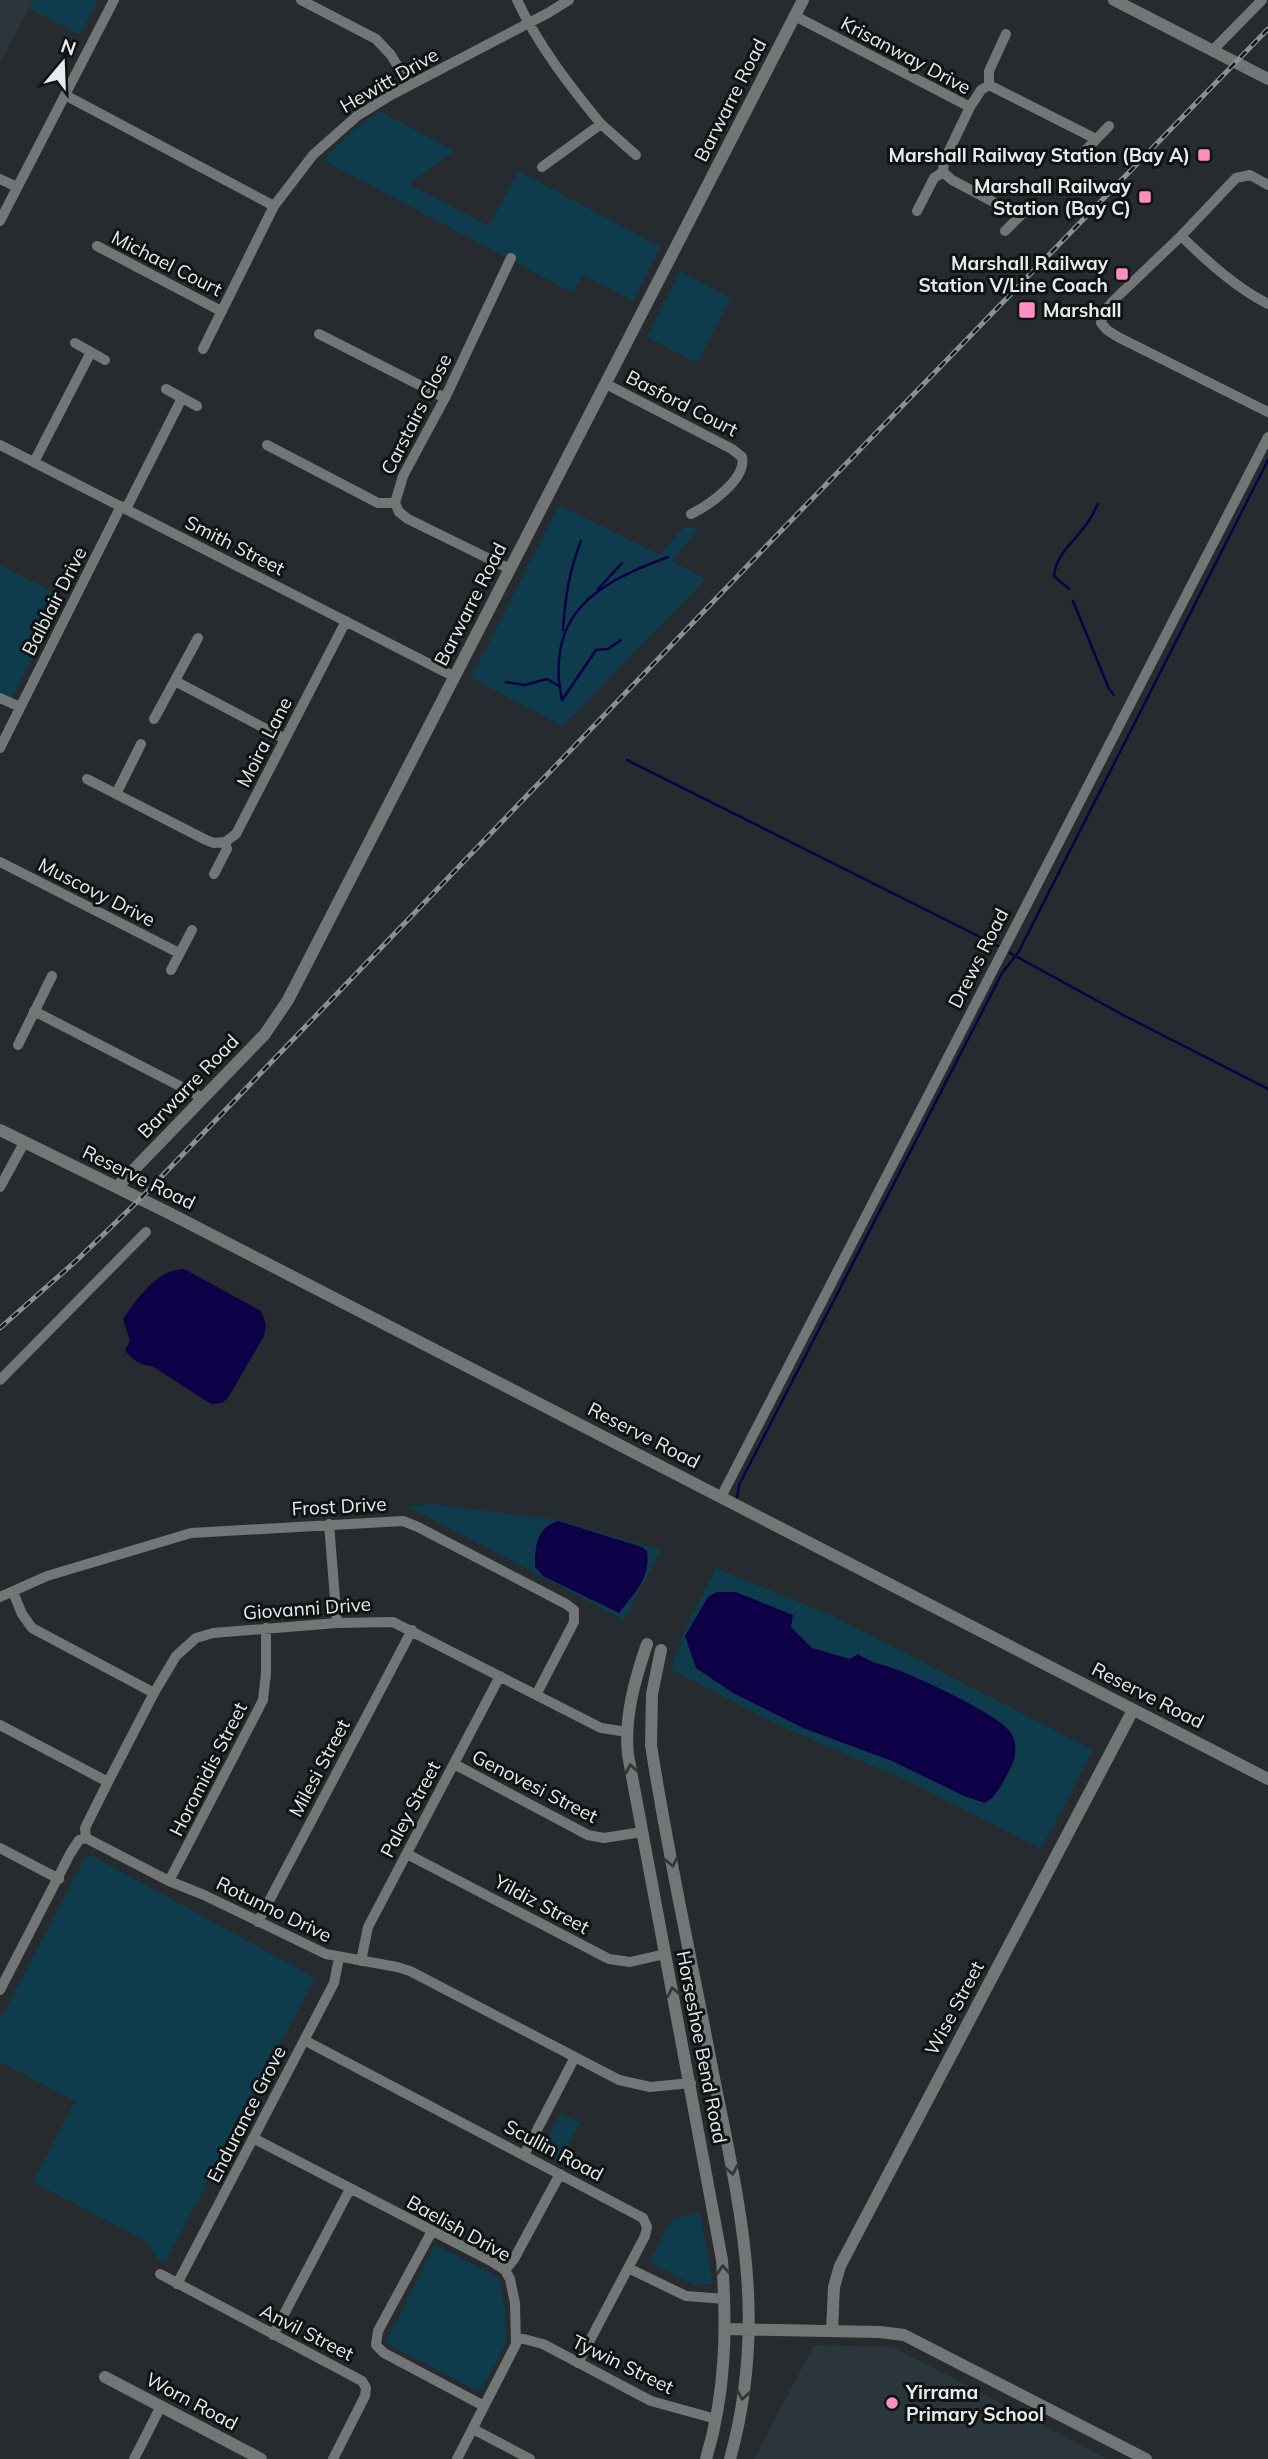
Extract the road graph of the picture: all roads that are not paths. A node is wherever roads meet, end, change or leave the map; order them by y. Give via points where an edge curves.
1 (114, 0) edge
2 (301, 0) edge
3 (517, 0) edge
4 (569, 0) edge
5 (803, 0) edge
6 (1114, 0) edge
7 (1262, 0) edge
8 (795, 16) junction
9 (528, 23) junction
10 (1006, 34) dead end
11 (1212, 51) junction
12 (1268, 79) edge
13 (989, 85) junction
14 (409, 86) junction
15 (65, 95) junction
16 (970, 107) junction
17 (601, 124) junction
18 (1109, 126) dead end
19 (1096, 139) junction
20 (636, 155) dead end
21 (1081, 155) dead end
22 (542, 167) dead end
23 (943, 172) junction
24 (0, 179) edge
25 (1268, 185) edge
26 (17, 187) junction
27 (274, 206) junction
28 (1030, 206) dead end
29 (917, 211) dead end
30 (1020, 216) junction
31 (0, 221) edge
32 (1005, 231) dead end
33 (1181, 236) junction
34 (96, 246) dead end
35 (511, 258) dead end
36 (1268, 304) edge
37 (221, 311) junction
38 (320, 334) dead end
39 (75, 344) dead end
40 (203, 349) dead end
41 (91, 352) junction
42 (105, 359) dead end
43 (606, 384) junction
44 (166, 389) dead end
45 (182, 398) junction
46 (445, 398) junction
47 (197, 406) dead end
48 (1268, 412) edge
49 (1268, 437) edge
50 (267, 444) dead end
51 (0, 445) edge
52 (34, 462) junction
53 (394, 503) junction
54 (124, 508) junction
55 (691, 514) dead end
56 (509, 569) junction
57 (346, 621) junction
58 (198, 638) dead end
59 (455, 677) junction
60 (175, 681) junction
61 (0, 698) edge
62 (20, 707) junction
63 (154, 719) dead end
64 (285, 738) junction
65 (141, 744) dead end
66 (0, 748) edge
67 (88, 779) dead end
68 (117, 794) junction
69 (225, 842) junction
70 (0, 862) edge
71 (214, 874) dead end
72 (192, 930) dead end
73 (179, 953) junction
74 (171, 970) dead end
75 (52, 976) dead end
76 (34, 1012) junction
77 (18, 1045) dead end
78 (203, 1098) junction
79 (0, 1130) edge
80 (24, 1143) junction
81 (0, 1187) edge
82 (117, 1187) junction
83 (146, 1232) dead end
84 (0, 1380) edge
85 (721, 1497) junction
86 (329, 1524) junction
87 (13, 1592) junction
88 (0, 1597) edge
89 (337, 1623) junction
90 (266, 1628) junction
91 (411, 1630) junction
92 (647, 1644) dead end
93 (661, 1650) dead end
94 (500, 1676) junction
95 (154, 1693) junction
96 (536, 1695) junction
97 (1133, 1710) junction
98 (0, 1725) edge
99 (628, 1732) junction
100 (650, 1732) junction
101 (454, 1764) junction
102 (1268, 1779) edge
103 (108, 1782) junction
104 (666, 1828) junction
105 (642, 1832) junction
106 (86, 1838) junction
107 (0, 1848) edge
108 (407, 1854) junction
109 (59, 1879) junction
110 (169, 1881) junction
111 (258, 1922) junction
112 (665, 1954) junction
113 (340, 1958) junction
114 (361, 1961) junction
115 (0, 1964) edge
116 (10, 1970) junction
117 (0, 1990) edge
118 (304, 2040) junction
119 (575, 2057) junction
120 (715, 2079) junction
121 (691, 2083) junction
122 (253, 2138) junction
123 (524, 2155) junction
124 (560, 2174) junction
125 (350, 2189) junction
126 (432, 2231) junction
127 (628, 2268) junction
128 (505, 2270) junction
129 (160, 2274) dead end
130 (177, 2284) junction
131 (725, 2299) junction
132 (726, 2329) junction
133 (750, 2329) junction
134 (832, 2331) junction
135 (274, 2334) junction
136 (516, 2337) junction
137 (578, 2362) junction
138 (105, 2377) dead end
139 (161, 2406) junction
140 (484, 2406) junction
141 (716, 2419) junction
142 (738, 2424) junction
143 (473, 2429) junction
144 (134, 2459) edge
145 (261, 2459) edge
146 (333, 2459) edge
147 (457, 2459) edge
148 (530, 2459) edge
149 (706, 2459) edge
150 (730, 2459) edge
151 (1146, 2459) edge

1 - 15 street
2 - 14 street via 376,39
3 - 9 street
4 - 9 street, Hewitt Drive
5 - 8 street, Barwarre Road
6 - 11 street
7 - 11 street
8 - 16 street, Krisanway Drive
8 - 43 street, Barwarre Road
9 - 14 street, Hewitt Drive
9 - 17 street
10 - 13 street via 989,72
11 - 12 street
13 - 16 street
13 - 19 street
14 - 27 street, Hewitt Drive via 357,116 326,141
15 - 26 street
15 - 27 street
16 - 23 street, Krisanway Drive
17 - 20 street
17 - 22 street
18 - 19 street
19 - 21 street
23 - 29 street, Krisanway Drive via 934,178
23 - 30 street
24 - 26 street
25 - 33 street via 1250,175 1236,178
26 - 31 street
27 - 37 street, Michael Court
28 - 30 street
30 - 32 street
33 - 36 street via 1218,271
33 - 48 street via 1113,301 1101,323 1118,337
34 - 37 street, Michael Court
35 - 46 street, Carstairs Close
37 - 40 street, Michael Court
38 - 46 street
39 - 41 street
41 - 42 street
41 - 52 street
43 - 55 street, Basford Court via 742,457 738,476
43 - 56 street, Barwarre Road
44 - 45 street
45 - 47 street
45 - 54 street, Balblair Drive
46 - 53 street, Carstairs Close
49 - 85 street, Drews Road
50 - 53 street via 378,503
51 - 52 street, Smith Street
52 - 54 street, Smith Street
53 - 56 street, Carstairs Close via 408,519
54 - 57 street, Smith Street
54 - 62 street, Balblair Drive
56 - 59 street, Barwarre Road
57 - 59 street, Smith Street
57 - 64 street, Moira Lane
58 - 60 street
59 - 78 street, Barwarre Road via 288,1000 265,1034
60 - 63 street
60 - 64 street
61 - 62 street
62 - 66 street, Balblair Drive
64 - 69 street, Moira Lane via 236,834
65 - 68 street
67 - 68 street
68 - 69 street via 206,839
69 - 71 street, Moira Lane via 227,849
70 - 73 street, Muscovy Drive
72 - 73 street
73 - 74 street
75 - 76 street
76 - 77 street
76 - 78 street
78 - 82 street, Barwarre Road
79 - 80 street, Reserve Road
80 - 81 street
80 - 82 street, Reserve Road
82 - 85 street, Reserve Road
83 - 84 street
85 - 97 street, Reserve Road
86 - 87 street, Frost Drive via 191,1533 47,1576
86 - 89 street
86 - 96 street, Frost Drive via 410,1523 572,1608 574,1622
87 - 88 street, Frost Drive
87 - 95 street via 32,1628
89 - 90 street, Giovanni Drive
89 - 91 street, Giovanni Drive via 388,1621
90 - 95 street, Giovanni Drive via 196,1638 176,1656
90 - 110 street, Horomidis Street via 263,1700
91 - 94 street, Giovanni Drive
91 - 111 street, Milesi Street
92 - 99 street, Horseshoe Bend Road
93 - 100 street, Horseshoe Bend Road
94 - 96 street, Giovanni Drive
94 - 101 street, Paley Street
95 - 103 street, Giovanni Drive
96 - 99 street, Giovanni Drive via 601,1728
97 - 102 street, Reserve Road
97 - 134 street, Wise Street via 840,2266
98 - 103 street
99 - 100 street
105 -> 99 street, Horseshoe Bend Road
100 - 104 street, Horseshoe Bend Road
101 - 105 street, Genovesi Street via 588,1835 604,1838
101 - 108 street, Paley Street
103 - 106 street, Giovanni Drive via 85,1828
104 - 105 street
104 -> 120 street, Horseshoe Bend Road
105 - 112 street, Horseshoe Bend Road
106 - 109 street via 79,1840
106 - 110 street, Rotunno Drive
107 - 109 street
108 - 112 street, Yildiz Street via 614,1961
108 - 114 street, Paley Street via 366,1931
109 - 116 street
110 - 111 street, Rotunno Drive
111 - 113 street, Rotunno Drive
121 -> 112 street, Horseshoe Bend Road
113 - 114 street, Rotunno Drive
113 - 118 street, Endurance Grove via 334,1983
114 - 119 street, Rotunno Drive via 410,1972
115 - 116 street
116 - 117 street
118 - 122 street, Endurance Grove
118 - 123 street, Scullin Road
119 - 121 street, Rotunno Drive via 637,2086
119 - 123 street
120 - 121 street
120 -> 133 street, Horseshoe Bend Road via 744,2238
131 -> 121 street, Horseshoe Bend Road
122 - 125 street, Baelish Drive
122 - 130 street, Endurance Grove
123 - 124 street, Scullin Road
124 - 127 street, Scullin Road via 645,2221 645,2236
124 - 128 street
125 - 126 street, Baelish Drive
125 - 135 street
126 - 128 street, Baelish Drive
126 - 140 street via 378,2331 376,2345
127 - 131 street via 686,2296
127 - 137 street, Scullin Road
128 - 136 street, Baelish Drive via 515,2303
129 - 130 street, Anvil Street
130 - 135 street, Anvil Street
131 - 132 street, Horseshoe Bend Road
132 - 133 street
132 - 141 street, Horseshoe Bend Road
133 - 134 street
133 -> 142 street, Horseshoe Bend Road
134 - 151 street via 904,2336
135 - 146 street, Anvil Street via 365,2384 365,2396
136 - 137 street, Tywin Street via 537,2341
136 - 140 street, Baelish Drive via 512,2354
137 - 141 street, Tywin Street via 650,2401
138 - 139 street, Worn Road
139 - 144 street
139 - 145 street, Worn Road
140 - 143 street, Baelish Drive
141 - 142 street
141 - 149 street, Horseshoe Bend Road
142 - 150 street, Horseshoe Bend Road
143 - 147 street, Baelish Drive
143 - 148 street

